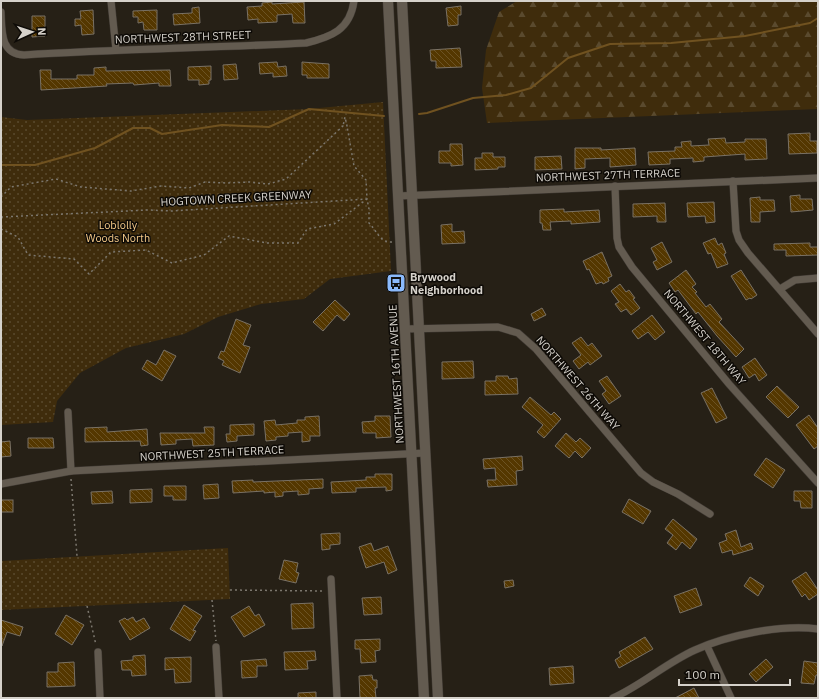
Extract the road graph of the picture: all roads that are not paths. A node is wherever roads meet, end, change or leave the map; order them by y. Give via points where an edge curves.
1 (111, 1) edge
2 (354, 1) edge
3 (388, 1) edge
4 (402, 1) edge
5 (1, 12) edge
6 (116, 50) junction
7 (404, 55) junction
8 (391, 56) junction
9 (818, 178) edge
10 (733, 181) junction
11 (615, 186) junction
12 (411, 195) junction
13 (398, 196) junction
14 (818, 278) edge
15 (780, 289) junction
16 (418, 329) junction
17 (405, 330) junction
18 (818, 334) edge
19 (68, 412) dead end
20 (412, 454) junction
21 (425, 454) junction
22 (71, 471) junction
23 (818, 483) edge
24 (1, 484) edge
25 (710, 514) dead end
26 (331, 579) dead end
27 (432, 589) junction
28 (418, 590) junction
29 (818, 629) edge
30 (706, 646) junction
31 (216, 647) road end
32 (98, 652) road end
33 (100, 698) edge
34 (219, 698) edge
35 (337, 698) edge
36 (424, 698) edge
37 (438, 698) edge
38 (613, 698) edge
39 (732, 698) edge

1 - 6 street
2 - 6 street, NORTHWEST 28TH STREET via 353,10 340,29 327,37 306,43
3 - 8 main road, NORTHWEST 16TH AVENUE
4 - 7 main road
5 - 6 street, NORTHWEST 28TH STREET via 4,42 13,54
7 - 8 main road
7 - 12 main road
8 - 13 main road, NORTHWEST 16TH AVENUE
9 - 10 street, NORTHWEST 27TH TERRACE
10 - 11 street, NORTHWEST 27TH TERRACE
10 - 15 street via 736,231 739,240
11 - 12 street, NORTHWEST 27TH TERRACE
11 - 23 street, NORTHWEST 18TH WAY via 617,238 619,247 632,267 729,384
12 - 13 street, NORTHWEST 27TH TERRACE
12 - 16 main road
13 - 17 main road, NORTHWEST 16TH AVENUE
14 - 15 street via 795,280
15 - 18 street
16 - 17 street, NORTHWEST 26TH WAY
16 - 21 main road
16 - 25 street, NORTHWEST 26TH WAY via 498,327 518,333 536,349 641,473
17 - 20 main road, NORTHWEST 16TH AVENUE
19 - 22 street
20 - 21 street, NORTHWEST 25TH TERRACE
20 - 22 street, NORTHWEST 25TH TERRACE
20 - 28 main road, NORTHWEST 16TH AVENUE
21 - 27 main road
22 - 24 street, NORTHWEST 25TH TERRACE
26 - 35 street
27 - 28 main road
27 - 37 main road
28 - 36 main road, NORTHWEST 16TH AVENUE
29 - 30 street via 783,629 748,634
30 - 38 street via 694,650
30 - 39 street
31 - 34 street
32 - 33 street

